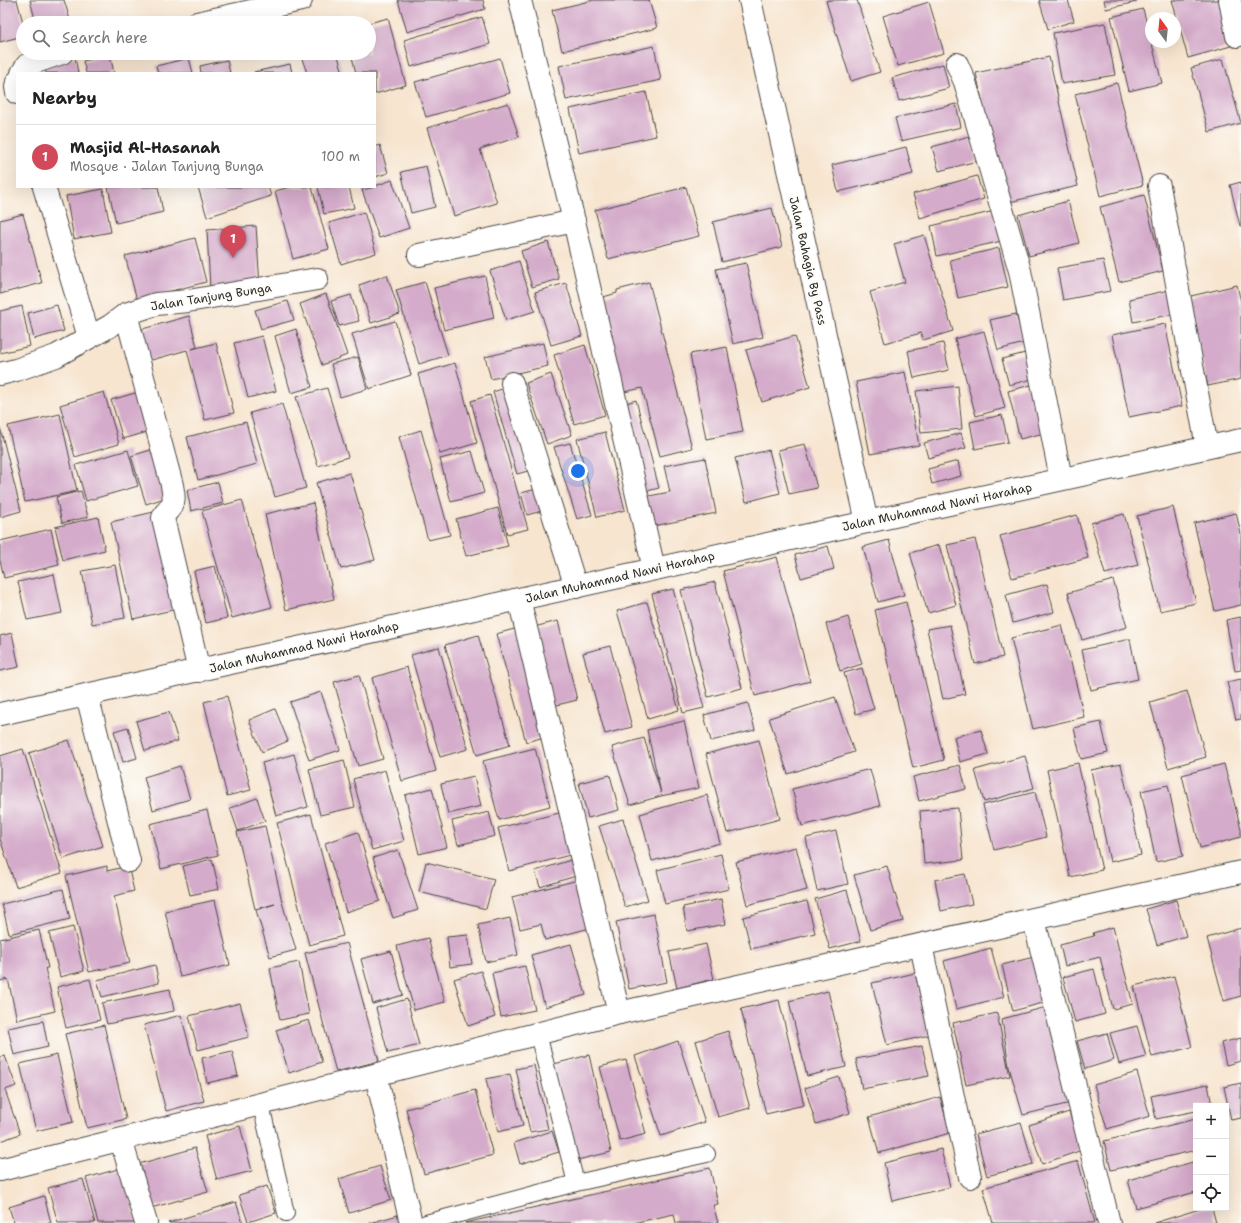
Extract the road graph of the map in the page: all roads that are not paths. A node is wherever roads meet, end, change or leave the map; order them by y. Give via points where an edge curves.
1 (301, 0) edge
2 (520, 0) edge
3 (750, 0) edge
4 (1230, 0) edge
5 (229, 16) edge
6 (1237, 36) dead end
7 (42, 60) edge
8 (956, 64) dead end
9 (23, 72) edge
10 (1159, 186) dead end
11 (44, 188) edge
12 (574, 221) junction
13 (419, 255) dead end
14 (317, 279) dead end
15 (126, 314) junction
16 (89, 337) junction
17 (0, 374) edge
18 (512, 383) dead end
19 (1241, 440) edge
20 (1207, 447) junction
21 (1062, 479) junction
22 (867, 522) junction
23 (654, 570) junction
24 (576, 587) junction
25 (519, 599) junction
26 (199, 671) junction
27 (87, 695) junction
28 (0, 714) edge
29 (129, 861) dead end
30 (1241, 872) edge
31 (1034, 920) junction
32 (921, 945) junction
33 (619, 1013) junction
34 (538, 1034) junction
35 (376, 1075) junction
36 (261, 1105) junction
37 (121, 1140) junction
38 (707, 1154) dead end
39 (0, 1170) edge
40 (970, 1177) dead end
41 (576, 1183) junction
42 (286, 1213) dead end
43 (146, 1223) edge
44 (411, 1223) edge
45 (426, 1223) edge
46 (1109, 1223) edge

1 - 5 street
2 - 12 street
3 - 22 street, Jalan Bahagia By Pass
4 - 6 street
7 - 9 street via 27,65
8 - 21 street via 965,82 1020,271
10 - 20 street
11 - 16 street
12 - 13 street
12 - 23 street
14 - 15 street, Jalan Tanjung Bunga via 156,304
15 - 16 street, Jalan Tanjung Bunga
15 - 26 street via 172,485 173,502 163,518
16 - 17 street, Jalan Tanjung Bunga via 56,356
18 - 24 street
19 - 20 street, Jalan Muhammad Nawi Harahap
20 - 21 street, Jalan Muhammad Nawi Harahap
21 - 22 street, Jalan Muhammad Nawi Harahap
22 - 23 street, Jalan Muhammad Nawi Harahap
23 - 24 street, Jalan Muhammad Nawi Harahap
24 - 25 street, Jalan Muhammad Nawi Harahap
25 - 26 street, Jalan Muhammad Nawi Harahap
25 - 33 street
26 - 27 street, Jalan Muhammad Nawi Harahap
27 - 28 street, Jalan Muhammad Nawi Harahap
27 - 29 street
30 - 31 street
31 - 32 street
31 - 46 street
32 - 33 street
32 - 40 street
33 - 34 street
34 - 35 street
34 - 41 lane
35 - 36 street
35 - 44 street
36 - 37 street
36 - 42 lane
37 - 39 street
37 - 43 street
38 - 41 lane
41 - 45 lane

